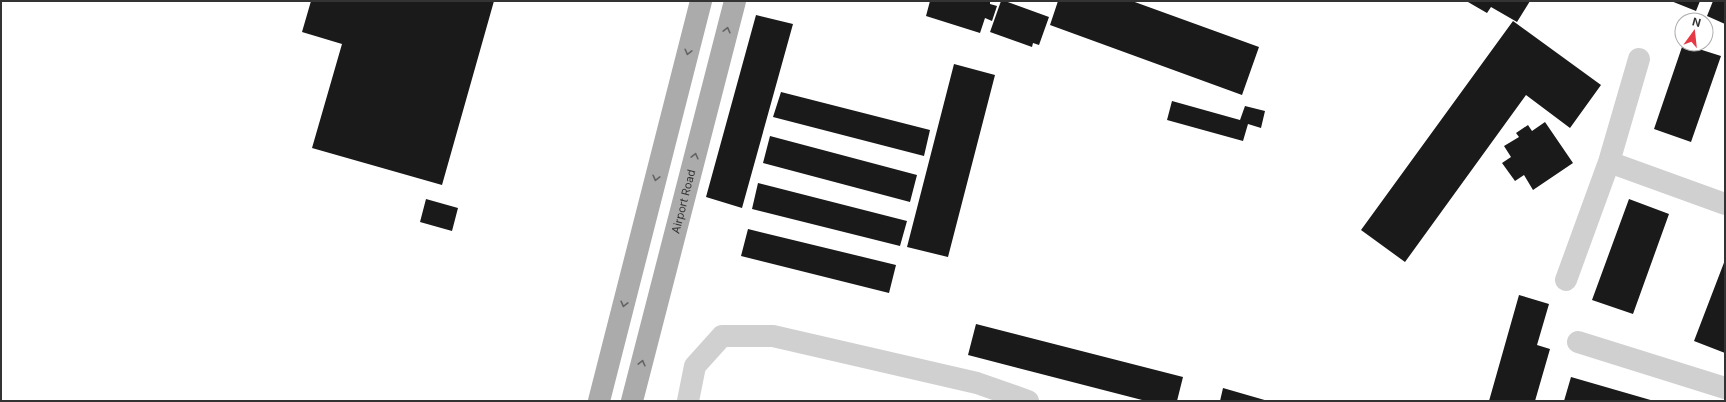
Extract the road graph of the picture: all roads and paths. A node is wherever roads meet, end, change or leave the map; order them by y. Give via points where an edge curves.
1 (701, 1) edge
2 (735, 1) edge
3 (1639, 59) dead end
4 (1609, 162) junction
5 (1725, 204) edge
6 (1566, 280) dead end
7 (1578, 342) dead end
8 (1725, 388) edge
9 (599, 401) edge
10 (632, 401) edge
11 (688, 401) edge
12 (1028, 401) edge

1 -> 9 main road
10 -> 2 main road, Airport Road
3 - 4 lane
4 - 5 lane
4 - 6 lane
7 - 8 lane
11 - 12 lane via 695,366 722,336 773,336 976,383

